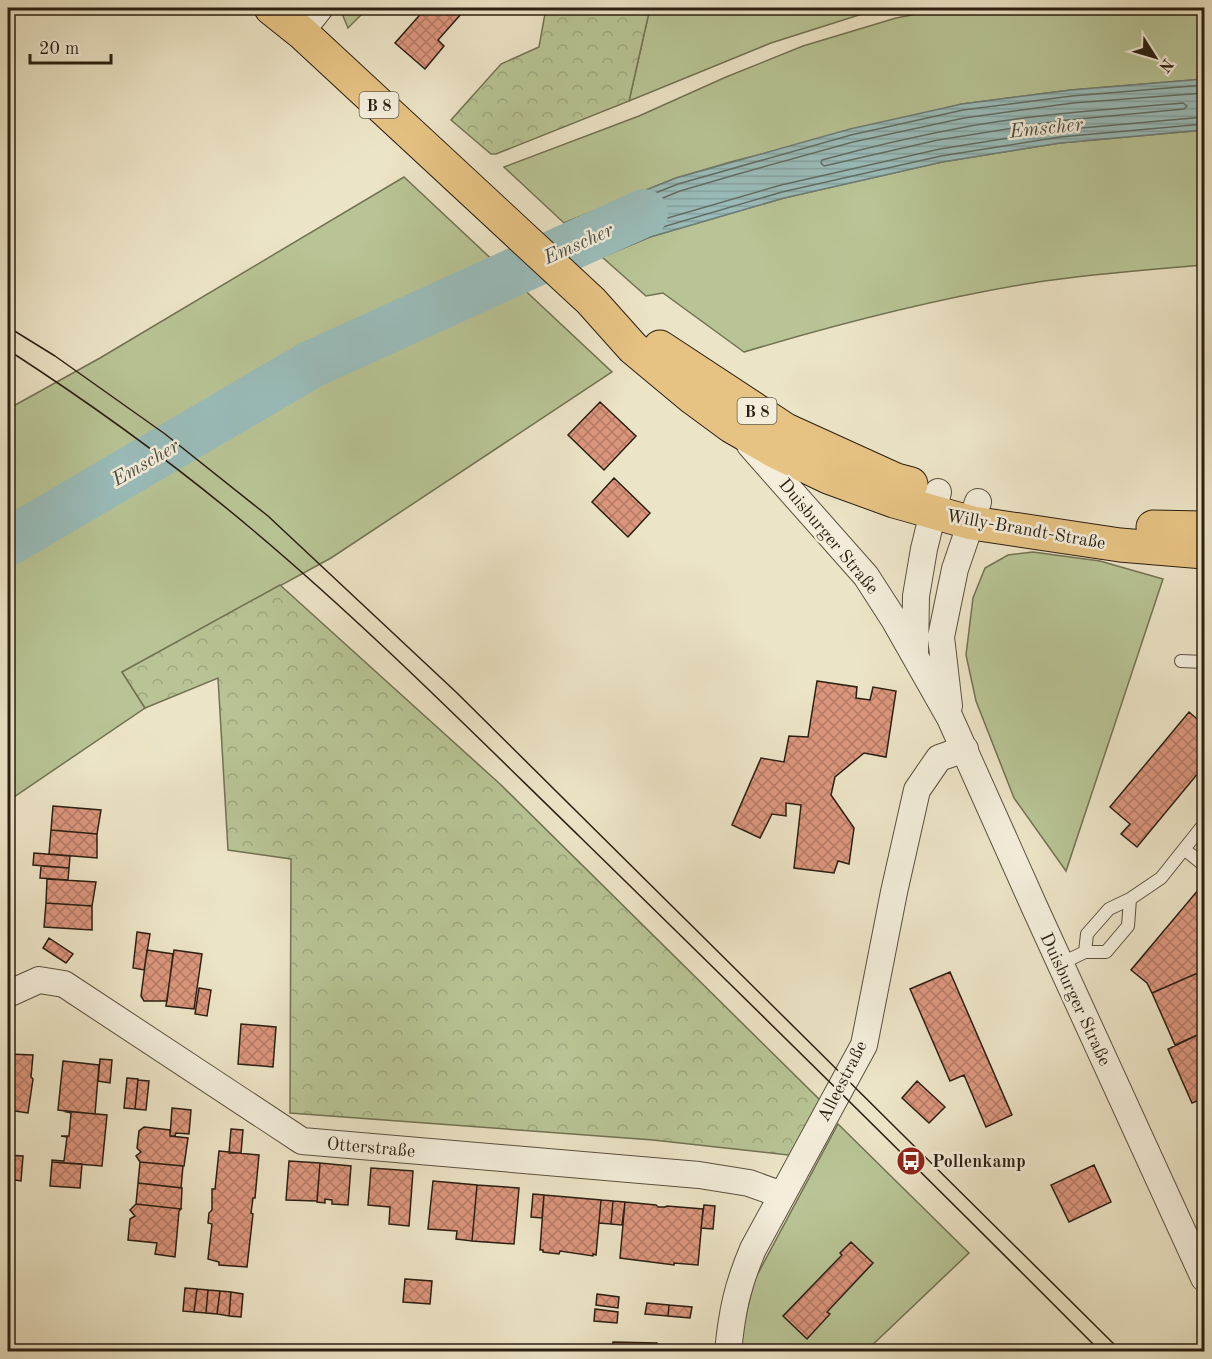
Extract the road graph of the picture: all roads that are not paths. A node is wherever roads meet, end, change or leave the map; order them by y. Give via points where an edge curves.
1 (272, 8) edge
2 (311, 20) edge
3 (591, 301) junction
4 (731, 426) junction
5 (936, 502) junction
6 (975, 513) junction
7 (1204, 528) edge
8 (1204, 552) edge
9 (915, 655) junction
10 (1181, 661) dead end
11 (1204, 662) edge
12 (950, 718) junction
13 (965, 749) junction
14 (1204, 824) edge
15 (1184, 849) junction
16 (1204, 865) edge
17 (1130, 899) junction
18 (1085, 952) junction
19 (1060, 964) junction
20 (8, 994) edge
21 (782, 1195) junction
22 (1204, 1278) edge
23 (728, 1352) edge

1 - 2 main road, Willy-Brandt-Straße / B 8
2 - 3 main road, Willy-Brandt-Straße / B 8 via 485,204
3 - 4 main road, Willy-Brandt-Straße / B 8 via 633,348
3 - 5 main road, Willy-Brandt-Straße / B 8 via 786,430
4 - 5 main road, Willy-Brandt-Straße / B 8 via 828,477 894,501
4 - 9 street, Duisburger Straße via 862,570
5 - 6 main road, Willy-Brandt-Straße / B 8
5 - 9 street via 916,596
6 - 7 main road, Willy-Brandt-Straße / B 8 via 1033,513 1162,529
6 - 8 main road, Willy-Brandt-Straße / B 8 via 1120,546
6 - 12 street, Duisburger Straße via 955,569 941,637
9 - 12 street, Duisburger Straße
10 - 11 lane
12 - 13 street, Duisburger Straße
13 - 19 street, Duisburger Straße
13 - 21 street, Alleestraße via 939,758 917,790 864,1045
14 - 15 lane
15 - 16 lane
15 - 17 lane via 1161,878
17 - 18 lane via 1108,909 1087,934
17 - 18 lane via 1128,926 1106,952
18 - 19 lane
19 - 22 street, Duisburger Straße
20 - 21 street, Otterstraße via 39,980 64,984 302,1141 699,1175 749,1183
21 - 23 street, Alleestraße via 741,1277

